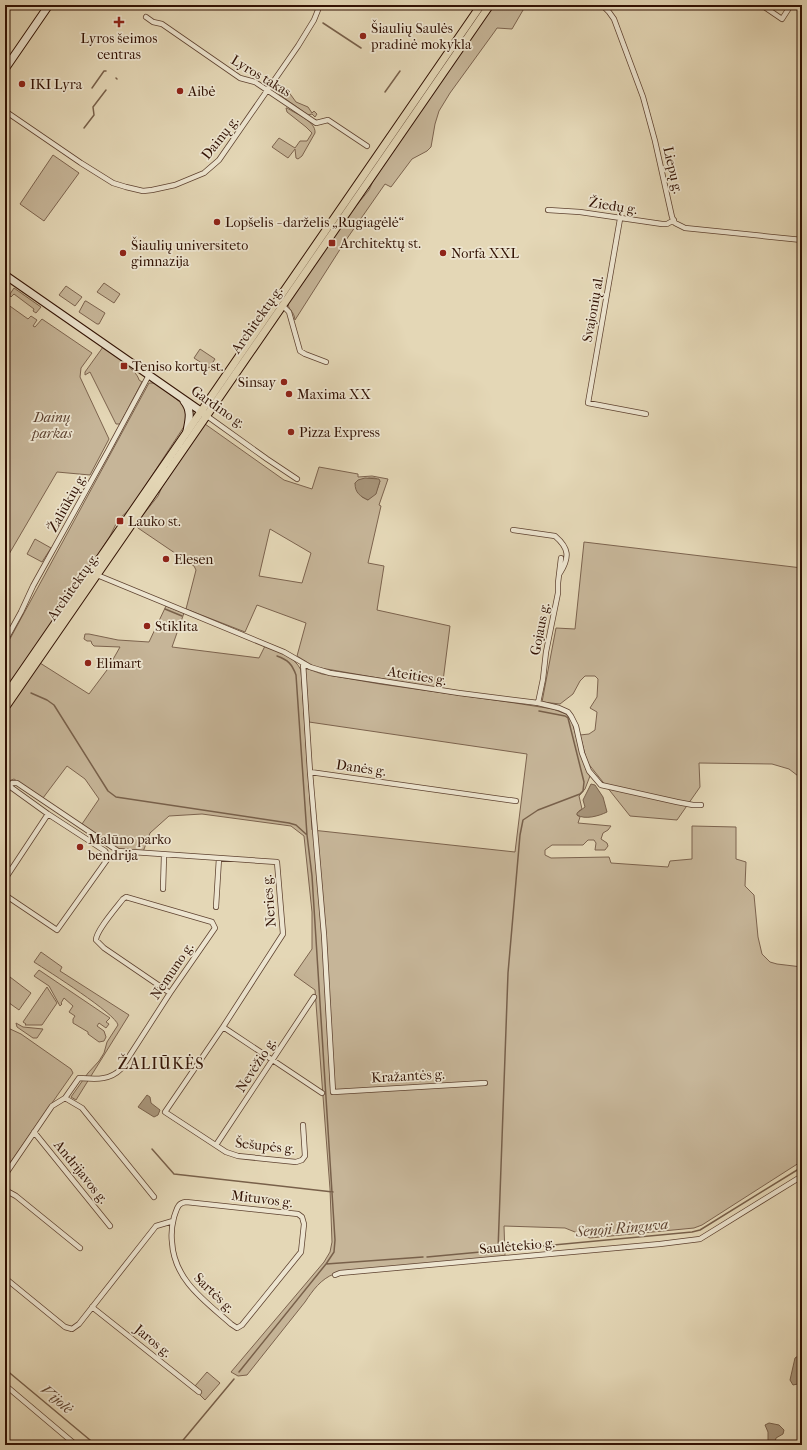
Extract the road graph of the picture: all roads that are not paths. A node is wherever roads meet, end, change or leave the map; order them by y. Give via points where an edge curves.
1 (49, 5) edge
2 (320, 5) edge
3 (490, 5) edge
4 (602, 5) edge
5 (791, 5) edge
6 (763, 6) edge
7 (481, 10) edge
8 (146, 17) dead end
9 (5, 69) edge
10 (268, 91) junction
11 (5, 111) edge
12 (367, 146) dead end
13 (548, 210) dead end
14 (620, 218) junction
15 (674, 220) junction
16 (802, 240) edge
17 (5, 275) edge
18 (283, 301) junction
19 (326, 362) dead end
20 (149, 375) junction
21 (180, 397) junction
22 (201, 411) junction
23 (646, 414) dead end
24 (207, 416) junction
25 (187, 431) junction
26 (297, 479) dead end
27 (513, 530) dead end
28 (561, 558) dead end
29 (94, 573) junction
30 (559, 575) junction
31 (5, 641) edge
32 (303, 663) junction
33 (5, 696) edge
34 (538, 703) junction
35 (6, 706) edge
36 (310, 772) junction
37 (7, 785) edge
38 (516, 801) dead end
39 (701, 805) dead end
40 (48, 814) junction
41 (164, 855) junction
42 (219, 858) junction
43 (5, 879) edge
44 (163, 889) dead end
45 (5, 894) edge
46 (216, 907) dead end
47 (170, 993) junction
48 (314, 997) dead end
49 (223, 1027) junction
50 (272, 1060) junction
51 (485, 1083) dead end
52 (184, 1084) joint
53 (322, 1093) dead end
54 (65, 1098) junction
55 (303, 1125) dead end
56 (34, 1132) junction
57 (216, 1145) junction
58 (5, 1175) edge
59 (802, 1176) edge
60 (5, 1190) edge
61 (154, 1197) dead end
62 (180, 1203) joint
63 (173, 1221) junction
64 (110, 1226) dead end
65 (80, 1248) dead end
66 (335, 1275) dead end
67 (5, 1278) edge
68 (92, 1307) junction
69 (237, 1328) joint
70 (5, 1385) edge
71 (199, 1392) dead end
72 (76, 1445) edge

1 - 9 main road
2 - 10 street, Dainų g. via 317,16
3 - 7 main road, Architektų g.
4 - 15 street, Liepų g. via 614,19 638,82
5 - 6 street via 782,19
7 - 18 main road, Architektų g.
8 - 10 street, Lyros takas via 162,24 240,78 255,82
10 - 11 street, Dainų g. via 215,165 184,182 143,191 113,183
10 - 12 street, Lyros takas via 316,123 328,120
13 - 14 street, Žiedų g.
14 - 15 street, Žiedų g. via 662,224
14 - 23 street, Svajonių al. via 588,403
15 - 16 street via 685,228
17 - 20 main road, Gardino g.
18 - 19 street via 290,312 300,351
18 - 22 main road, Architektų g.
18 - 24 main road, Architektų g.
20 - 21 main road, Gardino g.
20 - 31 street, Žaliūkių g.
21 - 22 main road, Gardino g.
21 - 25 main road via 189,410
22 - 24 main road, Gardino g.
22 - 25 main road, Architektų g.
24 - 26 street, Gardino g.
24 - 29 main road, Architektų g.
25 - 29 main road, Architektų g.
27 - 30 street via 555,536 562,542 567,549 567,560
28 - 30 street, Gojaus g.
29 - 32 street, Ateities g. via 284,652
29 - 33 main road, Architektų g.
29 - 35 main road, Architektų g.
30 - 34 street, Gojaus g.
32 - 34 street, Ateities g. via 319,670 392,683
32 - 36 street
34 - 39 street, Ateities g. via 568,712 576,726 589,771 601,785
36 - 38 street, Danės g.
36 - 51 street, Kražantės g. via 324,935 333,1092
37 - 40 street
37 - 41 street, Neries g. via 17,783 118,851
40 - 43 street
40 - 45 street via 109,857 57,930
41 - 42 street, Neries g.
41 - 44 street
42 - 46 street
42 - 49 street, Neries g. via 277,862 283,934
47 - 47 street, Nemuno g. via 96,940 99,931 126,897 214,924 215,928
47 - 54 street, Nemuno g. via 121,1069 104,1079 79,1078
48 - 50 street, Nevėžio g.
49 - 50 street
49 - 52 street, Neries g.
50 - 53 street
50 - 57 street, Nevėžio g.
52 - 57 street, Šešupės g. via 165,1112
54 - 56 street via 52,1106
54 - 61 street via 82,1108
55 - 57 street, Šešupės g. via 305,1156 296,1162 238,1156
56 - 58 street
56 - 64 street, Andrijavos g.
59 - 66 street, Saulėtekio g. via 700,1239
60 - 65 street
62 - 63 street, Sartės g.
62 - 69 street, Mituvos g. via 298,1214 302,1217 304,1224 301,1252
63 - 68 street via 156,1226
63 - 69 street, Sartės g. via 172,1251 179,1272 198,1296
67 - 68 street via 65,1327 72,1329 79,1324
68 - 71 street, Jaros g.
70 - 72 street

